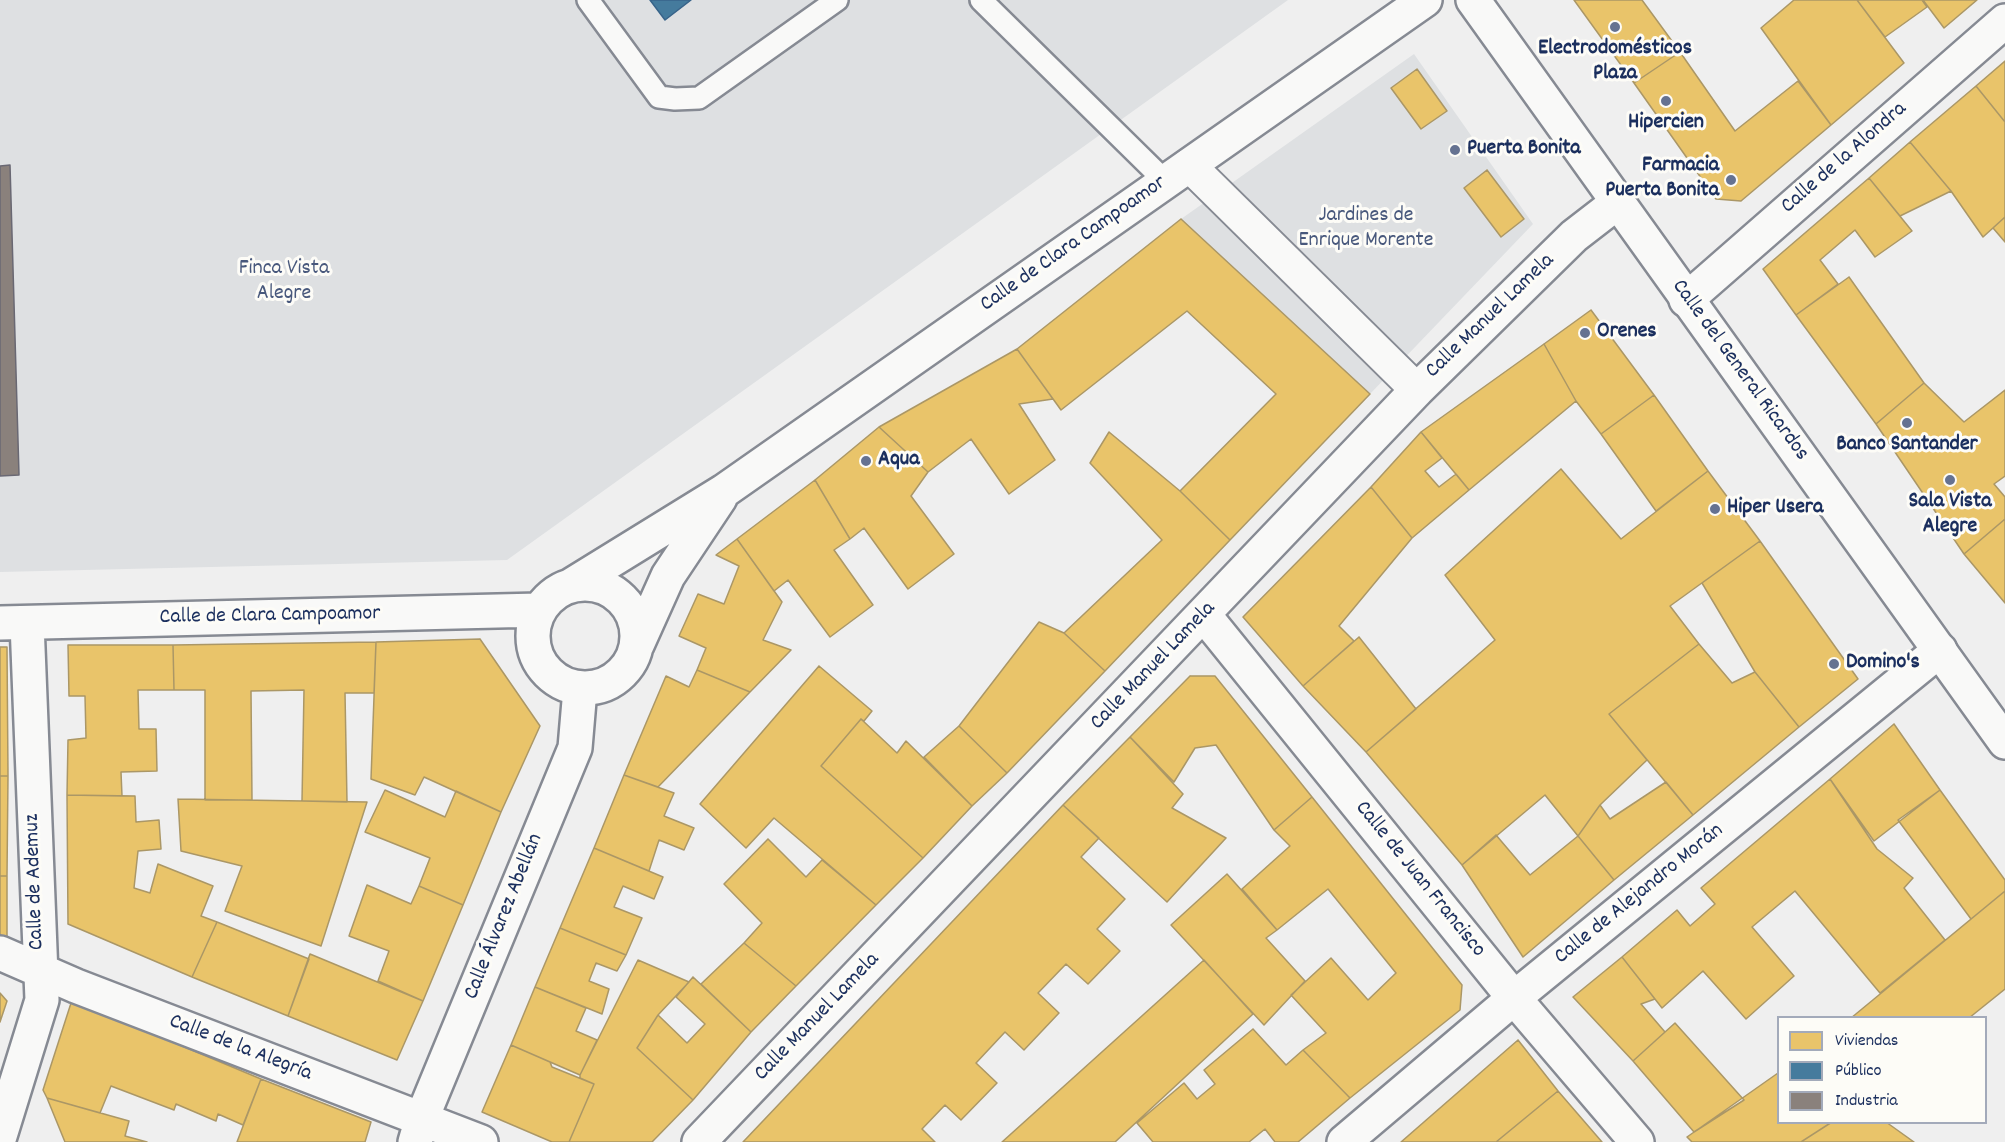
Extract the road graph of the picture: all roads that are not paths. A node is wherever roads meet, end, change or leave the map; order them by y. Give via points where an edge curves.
1 (588, 0) edge
2 (837, 0) edge
3 (981, 0) edge
4 (1425, 0) edge
5 (1473, 0) edge
6 (2005, 21) edge
7 (1177, 173) junction
8 (1618, 202) junction
9 (1686, 300) junction
10 (1417, 390) junction
11 (724, 491) junction
12 (570, 586) junction
13 (539, 609) junction
14 (1204, 615) junction
15 (13, 623) edge
16 (637, 645) junction
17 (1940, 651) junction
18 (580, 689) junction
19 (2005, 742) edge
20 (0, 953) edge
21 (41, 971) junction
22 (1514, 998) junction
23 (419, 1130) edge
24 (0, 1136) edge
25 (481, 1142) edge
26 (699, 1142) edge
27 (1344, 1142) edge
28 (1637, 1142) edge

1 - 2 lane via 659,97 675,99 699,98
3 - 7 lane
4 - 7 street, Calle de Clara Campoamor
5 - 8 street, Calle del General Ricardos
6 - 9 street, Calle de la Alondra
7 - 10 street
7 - 11 street, Calle de Clara Campoamor
8 - 9 street, Calle del General Ricardos
8 - 10 street, Calle Manuel Lamela via 1574,236
9 - 17 street, Calle del General Ricardos
10 - 14 street, Calle Manuel Lamela
11 - 12 street, Calle de Clara Campoamor
11 - 16 street, Calle de Clara Campoamor via 668,576
12 - 13 street
12 - 16 street via 591,584 611,591 627,605 636,624
13 - 15 street, Calle de Clara Campoamor
13 - 18 street via 533,630 534,651 543,669 560,683
14 - 22 street, Calle de Juan Francisco
14 - 26 street, Calle Manuel Lamela
15 - 21 street, Calle de Ademuz
16 - 18 street via 630,663 617,678 600,687
17 - 19 street, Calle del General Ricardos
17 - 22 street, Calle de Alejandro Morán
18 - 23 street, Calle Álvarez Abellán via 574,748
20 - 21 street, Calle de la Alegría
21 - 23 street, Calle de la Alegría
21 - 24 street, Calle de Ademuz via 42,1000
22 - 27 street, Calle de Alejandro Morán
22 - 28 street, Calle de Juan Francisco
23 - 25 street, Calle de la Alegría

